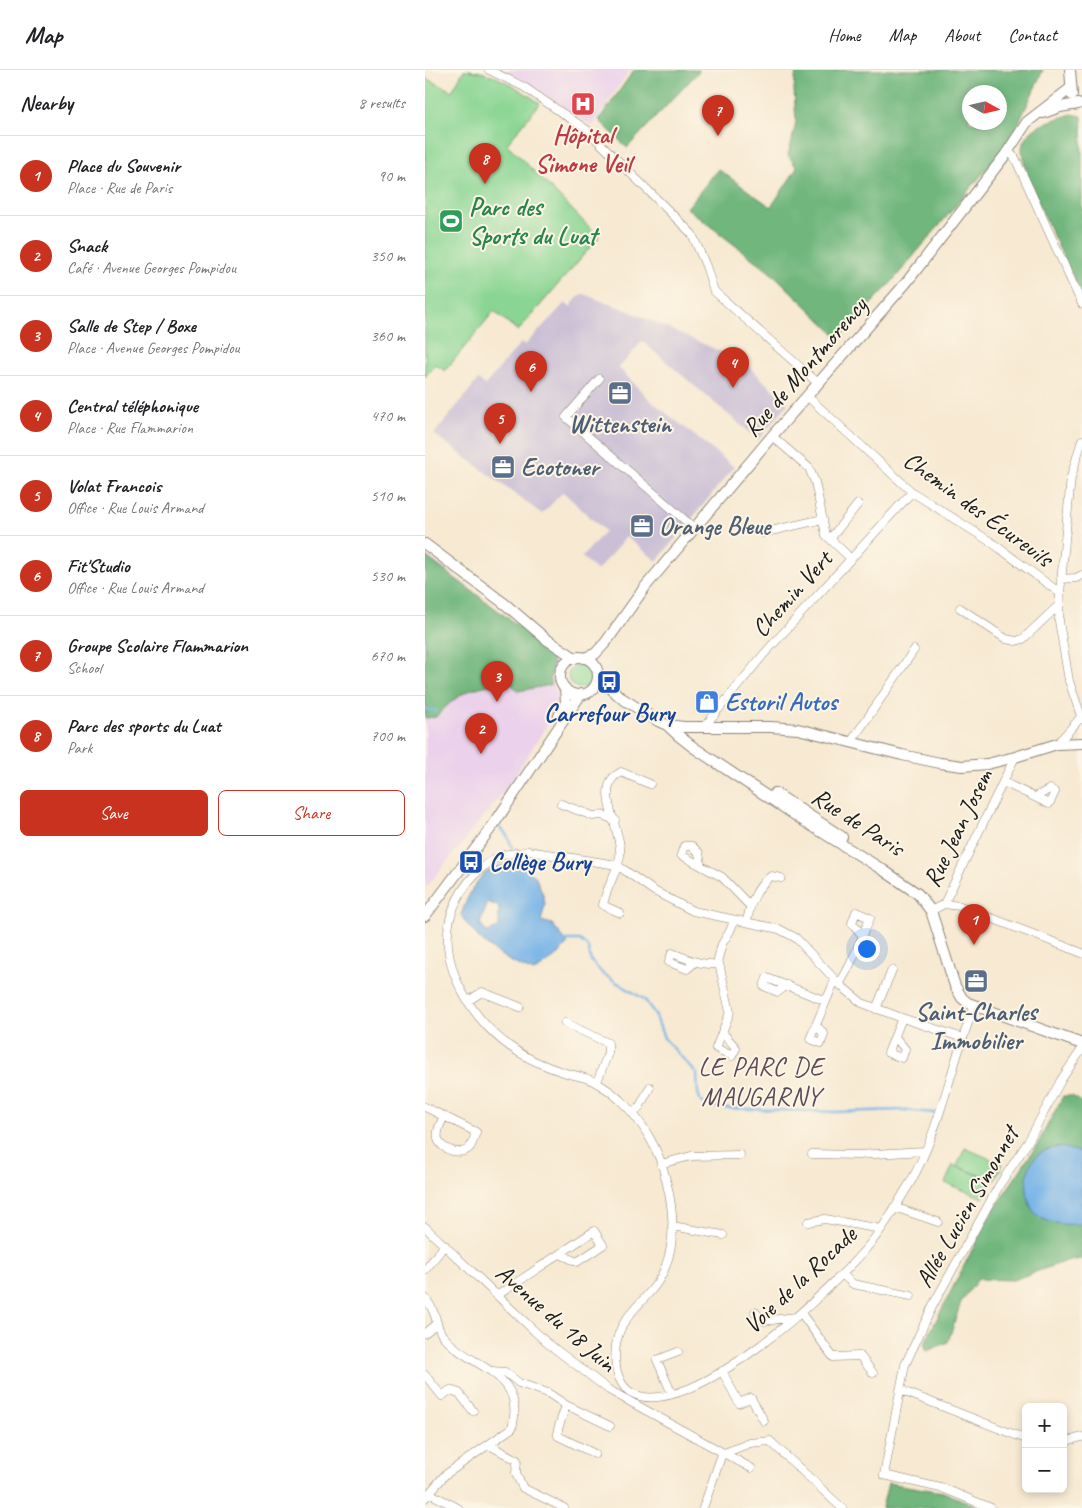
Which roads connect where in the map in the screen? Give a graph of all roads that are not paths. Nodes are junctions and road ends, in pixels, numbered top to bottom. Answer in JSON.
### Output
{"nodes":[{"id":1,"x":489,"y":70,"type":"edge"},
{"id":2,"x":1070,"y":70,"type":"edge"},
{"id":3,"x":1071,"y":88,"type":"junction"},
{"id":4,"x":1080,"y":105,"type":"edge"},
{"id":5,"x":1032,"y":117,"type":"junction"},
{"id":6,"x":1008,"y":152,"type":"junction"},
{"id":7,"x":1082,"y":304,"type":"edge"},
{"id":8,"x":599,"y":379,"type":"dead end"},
{"id":9,"x":819,"y":383,"type":"junction"},
{"id":10,"x":807,"y":396,"type":"junction"},
{"id":11,"x":772,"y":436,"type":"junction"},
{"id":12,"x":1082,"y":440,"type":"edge"},
{"id":13,"x":912,"y":492,"type":"junction"},
{"id":14,"x":858,"y":504,"type":"dead end"},
{"id":15,"x":823,"y":519,"type":"junction"},
{"id":16,"x":694,"y":528,"type":"junction"},
{"id":17,"x":762,"y":533,"type":"dead end"},
{"id":18,"x":830,"y":539,"type":"junction"},
{"id":19,"x":425,"y":544,"type":"edge"},
{"id":20,"x":847,"y":555,"type":"dead end"},
{"id":21,"x":1082,"y":575,"type":"edge"},
{"id":22,"x":1061,"y":579,"type":"junction"},
{"id":23,"x":1060,"y":593,"type":"junction"},
{"id":24,"x":1060,"y":604,"type":"junction"},
{"id":25,"x":960,"y":608,"type":"dead end"},
{"id":26,"x":546,"y":639,"type":"junction"},
{"id":27,"x":605,"y":642,"type":"junction"},
{"id":28,"x":915,"y":650,"type":"dead end"},
{"id":29,"x":580,"y":658,"type":"junction"},
{"id":30,"x":562,"y":669,"type":"junction"},
{"id":31,"x":597,"y":673,"type":"junction"},
{"id":32,"x":565,"y":688,"type":"junction"},
{"id":33,"x":585,"y":693,"type":"junction"},
{"id":34,"x":620,"y":696,"type":"junction"},
{"id":35,"x":1082,"y":717,"type":"edge"},
{"id":36,"x":667,"y":725,"type":"junction"},
{"id":37,"x":684,"y":727,"type":"junction"},
{"id":38,"x":704,"y":727,"type":"junction"},
{"id":39,"x":851,"y":742,"type":"junction"},
{"id":40,"x":1082,"y":742,"type":"edge"},
{"id":41,"x":1057,"y":744,"type":"junction"},
{"id":42,"x":1015,"y":757,"type":"junction"},
{"id":43,"x":1003,"y":782,"type":"junction"},
{"id":44,"x":650,"y":784,"type":"dead end"},
{"id":45,"x":1035,"y":797,"type":"dead end"},
{"id":46,"x":561,"y":804,"type":"dead end"},
{"id":47,"x":615,"y":820,"type":"junction"},
{"id":48,"x":617,"y":865,"type":"junction"},
{"id":49,"x":701,"y":865,"type":"dead end"},
{"id":50,"x":781,"y":878,"type":"dead end"},
{"id":51,"x":425,"y":904,"type":"edge"},
{"id":52,"x":750,"y":906,"type":"junction"},
{"id":53,"x":937,"y":908,"type":"junction"},
{"id":54,"x":620,"y":913,"type":"dead end"},
{"id":55,"x":425,"y":916,"type":"edge"},
{"id":56,"x":734,"y":920,"type":"junction"},
{"id":57,"x":747,"y":921,"type":"junction"},
{"id":58,"x":862,"y":935,"type":"dead end"},
{"id":59,"x":1082,"y":953,"type":"edge"},
{"id":60,"x":695,"y":962,"type":"dead end"},
{"id":61,"x":719,"y":964,"type":"junction"},
{"id":62,"x":892,"y":970,"type":"dead end"},
{"id":63,"x":837,"y":982,"type":"junction"},
{"id":64,"x":787,"y":985,"type":"dead end"},
{"id":65,"x":468,"y":1001,"type":"junction"},
{"id":66,"x":826,"y":1001,"type":"junction"},
{"id":67,"x":974,"y":1004,"type":"junction"},
{"id":68,"x":521,"y":1007,"type":"dead end"},
{"id":69,"x":876,"y":1010,"type":"junction"},
{"id":70,"x":902,"y":1018,"type":"junction"},
{"id":71,"x":565,"y":1023,"type":"dead end"},
{"id":72,"x":816,"y":1024,"type":"dead end"},
{"id":73,"x":723,"y":1033,"type":"dead end"},
{"id":74,"x":895,"y":1037,"type":"dead end"},
{"id":75,"x":963,"y":1038,"type":"junction"},
{"id":76,"x":1082,"y":1044,"type":"edge"},
{"id":77,"x":1082,"y":1049,"type":"edge"},
{"id":78,"x":597,"y":1082,"type":"junction"},
{"id":79,"x":650,"y":1088,"type":"dead end"},
{"id":80,"x":425,"y":1107,"type":"edge"},
{"id":81,"x":633,"y":1114,"type":"junction"},
{"id":82,"x":444,"y":1116,"type":"junction"},
{"id":83,"x":924,"y":1151,"type":"junction"},
{"id":84,"x":812,"y":1154,"type":"dead end"},
{"id":85,"x":740,"y":1155,"type":"dead end"},
{"id":86,"x":661,"y":1164,"type":"junction"},
{"id":87,"x":894,"y":1207,"type":"junction"},
{"id":88,"x":808,"y":1222,"type":"dead end"},
{"id":89,"x":938,"y":1222,"type":"dead end"},
{"id":90,"x":673,"y":1226,"type":"junction"},
{"id":91,"x":425,"y":1227,"type":"edge"},
{"id":92,"x":881,"y":1229,"type":"junction"},
{"id":93,"x":723,"y":1235,"type":"dead end"},
{"id":94,"x":445,"y":1245,"type":"junction"},
{"id":95,"x":560,"y":1254,"type":"junction"},
{"id":96,"x":425,"y":1270,"type":"edge"},
{"id":97,"x":842,"y":1274,"type":"junction"},
{"id":98,"x":498,"y":1295,"type":"junction"},
{"id":99,"x":911,"y":1296,"type":"dead end"},
{"id":100,"x":425,"y":1298,"type":"edge"},
{"id":101,"x":755,"y":1312,"type":"dead end"},
{"id":102,"x":798,"y":1315,"type":"junction"},
{"id":103,"x":437,"y":1324,"type":"junction"},
{"id":104,"x":425,"y":1333,"type":"edge"},
{"id":105,"x":678,"y":1352,"type":"dead end"},
{"id":106,"x":492,"y":1371,"type":"junction"},
{"id":107,"x":722,"y":1371,"type":"junction"},
{"id":108,"x":873,"y":1373,"type":"dead end"},
{"id":109,"x":425,"y":1375,"type":"edge"},
{"id":110,"x":519,"y":1383,"type":"junction"},
{"id":111,"x":509,"y":1390,"type":"junction"},
{"id":112,"x":900,"y":1390,"type":"junction"},
{"id":113,"x":672,"y":1394,"type":"junction"},
{"id":114,"x":566,"y":1406,"type":"junction"},
{"id":115,"x":473,"y":1411,"type":"dead end"},
{"id":116,"x":764,"y":1421,"type":"dead end"},
{"id":117,"x":609,"y":1426,"type":"dead end"},
{"id":118,"x":1022,"y":1437,"type":"edge"},
{"id":119,"x":1082,"y":1438,"type":"edge"},
{"id":120,"x":1067,"y":1441,"type":"edge"},
{"id":121,"x":489,"y":1445,"type":"junction"},
{"id":122,"x":595,"y":1454,"type":"dead end"},
{"id":123,"x":722,"y":1454,"type":"junction"},
{"id":124,"x":751,"y":1468,"type":"dead end"},
{"id":125,"x":427,"y":1496,"type":"edge"},
{"id":126,"x":458,"y":1508,"type":"edge"},
{"id":127,"x":564,"y":1508,"type":"edge"},
{"id":128,"x":703,"y":1508,"type":"edge"},
{"id":129,"x":842,"y":1508,"type":"edge"},
{"id":130,"x":991,"y":1508,"type":"edge"}],
"edges":[{"from":1,"to":9,"type":"street"},
{"from":2,"to":3,"type":"main road"},
{"from":3,"to":4,"type":"main road"},
{"from":3,"to":5,"type":"main road","name":"Rue de Montmorency"},
{"from":4,"to":5,"type":"main road"},
{"from":5,"to":6,"type":"main road","name":"Rue de Montmorency"},
{"from":6,"to":7,"type":"street"},
{"from":6,"to":9,"type":"main road","name":"Rue de Montmorency"},
{"from":8,"to":16,"type":"street"},
{"from":9,"to":10,"type":"main road","name":"Rue de Montmorency"},
{"from":10,"to":11,"type":"main road","name":"Rue de Montmorency"},
{"from":10,"to":13,"type":"street","name":"Chemin des Écureuils"},
{"from":11,"to":15,"type":"street"},
{"from":11,"to":16,"type":"main road","name":"Rue de Montmorency"},
{"from":12,"to":22,"type":"street"},
{"from":13,"to":23,"type":"street","name":"Chemin des Écureuils"},
{"from":13,"to":38,"type":"street","name":"Chemin Vert"},
{"from":14,"to":18,"type":"street"},
{"from":15,"to":17,"type":"street"},
{"from":15,"to":18,"type":"street"},
{"from":16,"to":27,"type":"main road","name":"Rue de Montmorency"},
{"from":18,"to":20,"type":"street"},
{"from":19,"to":26,"type":"main road"},
{"from":21,"to":22,"type":"street"},
{"from":22,"to":23,"type":"street"},
{"from":23,"to":24,"type":"street"},
{"from":24,"to":25,"type":"street"},
{"from":24,"to":35,"type":"street"},
{"from":26,"to":29,"type":"main road"},
{"from":26,"to":30,"type":"main road"},
{"from":27,"to":29,"type":"main road","name":"Rue de Montmorency"},
{"from":27,"to":31,"type":"main road","name":"Rue de Montmorency"},
{"from":28,"to":39,"type":"street"},
{"from":29,"to":30,"type":"main road"},
{"from":29,"to":31,"type":"main road"},
{"from":30,"to":32,"type":"main road"},
{"from":31,"to":33,"type":"main road"},
{"from":31,"to":34,"type":"main road","name":"Rue de Paris"},
{"from":32,"to":33,"type":"main road"},
{"from":32,"to":51,"type":"main road"},
{"from":33,"to":34,"type":"main road","name":"Rue de Paris"},
{"from":33,"to":55,"type":"main road"},
{"from":34,"to":36,"type":"main road","name":"Rue de Paris"},
{"from":35,"to":41,"type":"street"},
{"from":36,"to":37,"type":"main road","name":"Rue de Paris"},
{"from":36,"to":53,"type":"main road","name":"Rue de Paris"},
{"from":37,"to":38,"type":"main road"},
{"from":37,"to":53,"type":"main road","name":"Rue de Paris"},
{"from":38,"to":39,"type":"main road"},
{"from":39,"to":42,"type":"main road"},
{"from":40,"to":41,"type":"main road"},
{"from":41,"to":42,"type":"main road"},
{"from":42,"to":43,"type":"street","name":"Rue Jean Josem"},
{"from":43,"to":45,"type":"street"},
{"from":43,"to":53,"type":"street","name":"Rue Jean Josem"},
{"from":44,"to":47,"type":"street"},
{"from":46,"to":47,"type":"street"},
{"from":47,"to":48,"type":"street"},
{"from":48,"to":54,"type":"street"},
{"from":48,"to":56,"type":"street","name":"Voie de la Rocade"},
{"from":48,"to":65,"type":"street","name":"Voie de la Rocade"},
{"from":49,"to":52,"type":"street"},
{"from":50,"to":52,"type":"street"},
{"from":52,"to":57,"type":"street"},
{"from":53,"to":59,"type":"street"},
{"from":53,"to":67,"type":"main road","name":"Rue de Paris"},
{"from":56,"to":57,"type":"street","name":"Voie de la Rocade"},
{"from":56,"to":61,"type":"street"},
{"from":57,"to":63,"type":"street","name":"Voie de la Rocade"},
{"from":58,"to":63,"type":"street"},
{"from":60,"to":61,"type":"street"},
{"from":61,"to":73,"type":"street"},
{"from":62,"to":69,"type":"street"},
{"from":63,"to":66,"type":"street"},
{"from":63,"to":69,"type":"street","name":"Voie de la Rocade"},
{"from":64,"to":66,"type":"street"},
{"from":65,"to":68,"type":"street"},
{"from":65,"to":78,"type":"street","name":"Voie de la Rocade"},
{"from":66,"to":72,"type":"street"},
{"from":67,"to":75,"type":"street"},
{"from":67,"to":76,"type":"main road","name":"Rue de Paris"},
{"from":69,"to":70,"type":"street","name":"Voie de la Rocade"},
{"from":70,"to":74,"type":"street"},
{"from":70,"to":75,"type":"street","name":"Voie de la Rocade"},
{"from":71,"to":78,"type":"street"},
{"from":75,"to":83,"type":"street","name":"Voie de la Rocade"},
{"from":77,"to":112,"type":"street","name":"Allée Lucien Simonnet"},
{"from":78,"to":81,"type":"street","name":"Voie de la Rocade"},
{"from":79,"to":81,"type":"street"},
{"from":80,"to":82,"type":"street"},
{"from":81,"to":86,"type":"street","name":"Voie de la Rocade"},
{"from":82,"to":82,"type":"street"},
{"from":83,"to":84,"type":"street"},
{"from":83,"to":87,"type":"street","name":"Voie de la Rocade"},
{"from":85,"to":86,"type":"street"},
{"from":86,"to":90,"type":"street","name":"Voie de la Rocade"},
{"from":87,"to":89,"type":"street"},
{"from":87,"to":92,"type":"street","name":"Voie de la Rocade"},
{"from":88,"to":92,"type":"street"},
{"from":90,"to":93,"type":"street"},
{"from":90,"to":113,"type":"street","name":"Voie de la Rocade"},
{"from":91,"to":94,"type":"street","name":"Avenue du 18 Juin"},
{"from":92,"to":97,"type":"street","name":"Voie de la Rocade"},
{"from":94,"to":96,"type":"street"},
{"from":94,"to":98,"type":"street","name":"Avenue du 18 Juin"},
{"from":95,"to":95,"type":"street"},
{"from":95,"to":98,"type":"street"},
{"from":97,"to":99,"type":"street"},
{"from":97,"to":102,"type":"street","name":"Voie de la Rocade"},
{"from":98,"to":123,"type":"street","name":"Avenue du 18 Juin"},
{"from":100,"to":103,"type":"street"},
{"from":101,"to":102,"type":"street"},
{"from":102,"to":107,"type":"street","name":"Voie de la Rocade"},
{"from":102,"to":108,"type":"street"},
{"from":103,"to":104,"type":"street"},
{"from":103,"to":106,"type":"street"},
{"from":105,"to":113,"type":"street"},
{"from":106,"to":110,"type":"street"},
{"from":106,"to":111,"type":"street"},
{"from":107,"to":113,"type":"street","name":"Voie de la Rocade"},
{"from":107,"to":116,"type":"street"},
{"from":109,"to":115,"type":"street"},
{"from":110,"to":111,"type":"street"},
{"from":110,"to":114,"type":"street"},
{"from":111,"to":121,"type":"street"},
{"from":112,"to":118,"type":"street"},
{"from":112,"to":130,"type":"street","name":"Allée Lucien Simonnet"},
{"from":114,"to":117,"type":"street"},
{"from":114,"to":122,"type":"street"},
{"from":119,"to":120,"type":"street"},
{"from":121,"to":125,"type":"street"},
{"from":121,"to":127,"type":"street"},
{"from":123,"to":124,"type":"street","name":"Avenue du 18 Juin"},
{"from":123,"to":128,"type":"street"},
{"from":123,"to":129,"type":"street"},
{"from":125,"to":126,"type":"street"}]}
